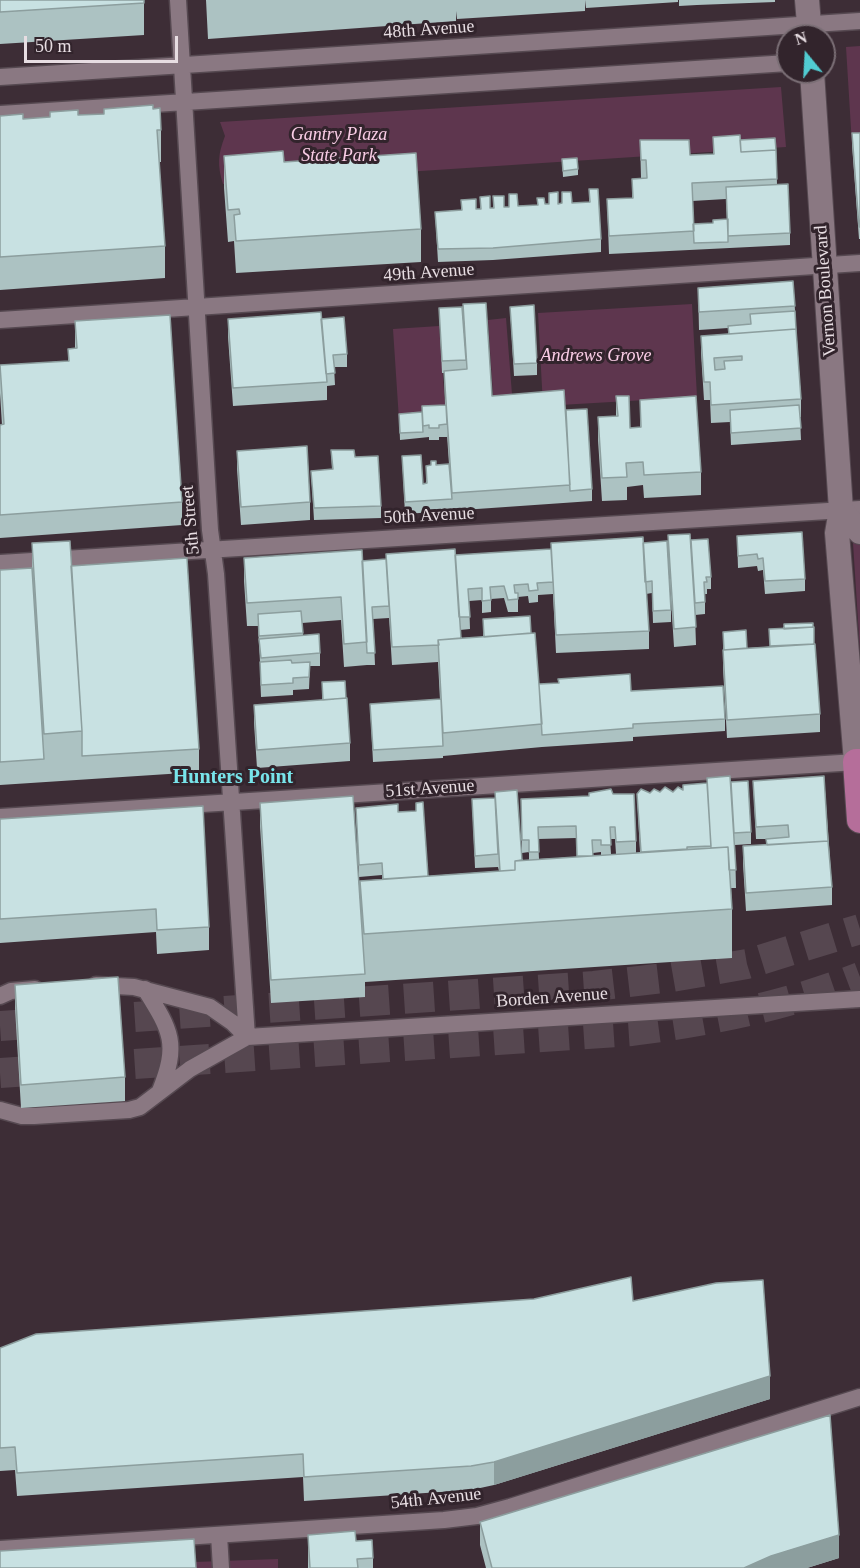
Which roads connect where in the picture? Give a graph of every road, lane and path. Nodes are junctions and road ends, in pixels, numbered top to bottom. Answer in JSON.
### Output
{"nodes":[{"id":1,"x":178,"y":0,"type":"edge"},
{"id":2,"x":807,"y":0,"type":"edge"},
{"id":3,"x":860,"y":21,"type":"edge"},
{"id":4,"x":809,"y":24,"type":"edge"},
{"id":5,"x":836,"y":25,"type":"edge"},
{"id":6,"x":776,"y":32,"type":"edge"},
{"id":7,"x":776,"y":64,"type":"edge"},
{"id":8,"x":182,"y":65,"type":"junction"},
{"id":9,"x":0,"y":77,"type":"edge"},
{"id":10,"x":813,"y":84,"type":"edge"},
{"id":11,"x":184,"y":102,"type":"junction"},
{"id":12,"x":0,"y":114,"type":"edge"},
{"id":13,"x":860,"y":264,"type":"edge"},
{"id":14,"x":825,"y":266,"type":"junction"},
{"id":15,"x":197,"y":308,"type":"junction"},
{"id":16,"x":0,"y":320,"type":"edge"},
{"id":17,"x":850,"y":510,"type":"edge"},
{"id":18,"x":860,"y":532,"type":"edge"},
{"id":19,"x":213,"y":548,"type":"junction"},
{"id":20,"x":0,"y":563,"type":"edge"},
{"id":21,"x":858,"y":762,"type":"edge"},
{"id":22,"x":230,"y":802,"type":"junction"},
{"id":23,"x":0,"y":816,"type":"edge"},
{"id":24,"x":860,"y":820,"type":"edge"},
{"id":25,"x":77,"y":986,"type":"edge"},
{"id":26,"x":53,"y":987,"type":"edge"},
{"id":27,"x":145,"y":989,"type":"junction"},
{"id":28,"x":0,"y":996,"type":"edge"},
{"id":29,"x":860,"y":999,"type":"edge"},
{"id":30,"x":247,"y":1037,"type":"junction"},
{"id":31,"x":158,"y":1095,"type":"junction"},
{"id":32,"x":0,"y":1110,"type":"edge"},
{"id":33,"x":860,"y":1397,"type":"edge"},
{"id":34,"x":219,"y":1534,"type":"junction"},
{"id":35,"x":0,"y":1549,"type":"edge"},
{"id":36,"x":221,"y":1568,"type":"edge"}],
"edges":[{"from":1,"to":8,"type":"street","name":"5th Street"},
{"from":2,"to":4,"type":"main road"},
{"from":3,"to":5,"type":"street","name":"48th Avenue"},
{"from":6,"to":8,"type":"street","name":"48th Avenue"},
{"from":7,"to":11,"type":"street"},
{"from":8,"to":9,"type":"street","name":"48th Avenue"},
{"from":8,"to":11,"type":"street","name":"5th Street"},
{"from":10,"to":14,"type":"main road","name":"Vernon Boulevard"},
{"from":11,"to":12,"type":"street"},
{"from":11,"to":15,"type":"street","name":"5th Street"},
{"from":13,"to":14,"type":"street","name":"49th Avenue"},
{"from":14,"to":15,"type":"street","name":"49th Avenue"},
{"from":14,"to":17,"type":"main road","name":"Vernon Boulevard"},
{"from":15,"to":16,"type":"street","name":"49th Avenue"},
{"from":15,"to":19,"type":"street","name":"5th Street"},
{"from":17,"to":18,"type":"main road"},
{"from":17,"to":19,"type":"street","name":"50th Avenue"},
{"from":17,"to":21,"type":"main road","name":"Vernon Boulevard"},
{"from":19,"to":20,"type":"street","name":"50th Avenue"},
{"from":19,"to":22,"type":"street","name":"5th Street"},
{"from":21,"to":22,"type":"street","name":"51st Avenue"},
{"from":21,"to":24,"type":"main road","name":"Vernon Boulevard"},
{"from":22,"to":23,"type":"street","name":"51st Avenue"},
{"from":22,"to":30,"type":"street","name":"5th Street"},
{"from":25,"to":27,"type":"street"},
{"from":26,"to":28,"type":"street"},
{"from":27,"to":30,"type":"street"},
{"from":27,"to":31,"type":"street"},
{"from":29,"to":30,"type":"street","name":"Borden Avenue"},
{"from":30,"to":31,"type":"street","name":"Borden Avenue"},
{"from":31,"to":32,"type":"street","name":"Borden Avenue"},
{"from":33,"to":34,"type":"street","name":"54th Avenue"},
{"from":34,"to":35,"type":"street","name":"54th Avenue"},
{"from":34,"to":36,"type":"street"}]}
